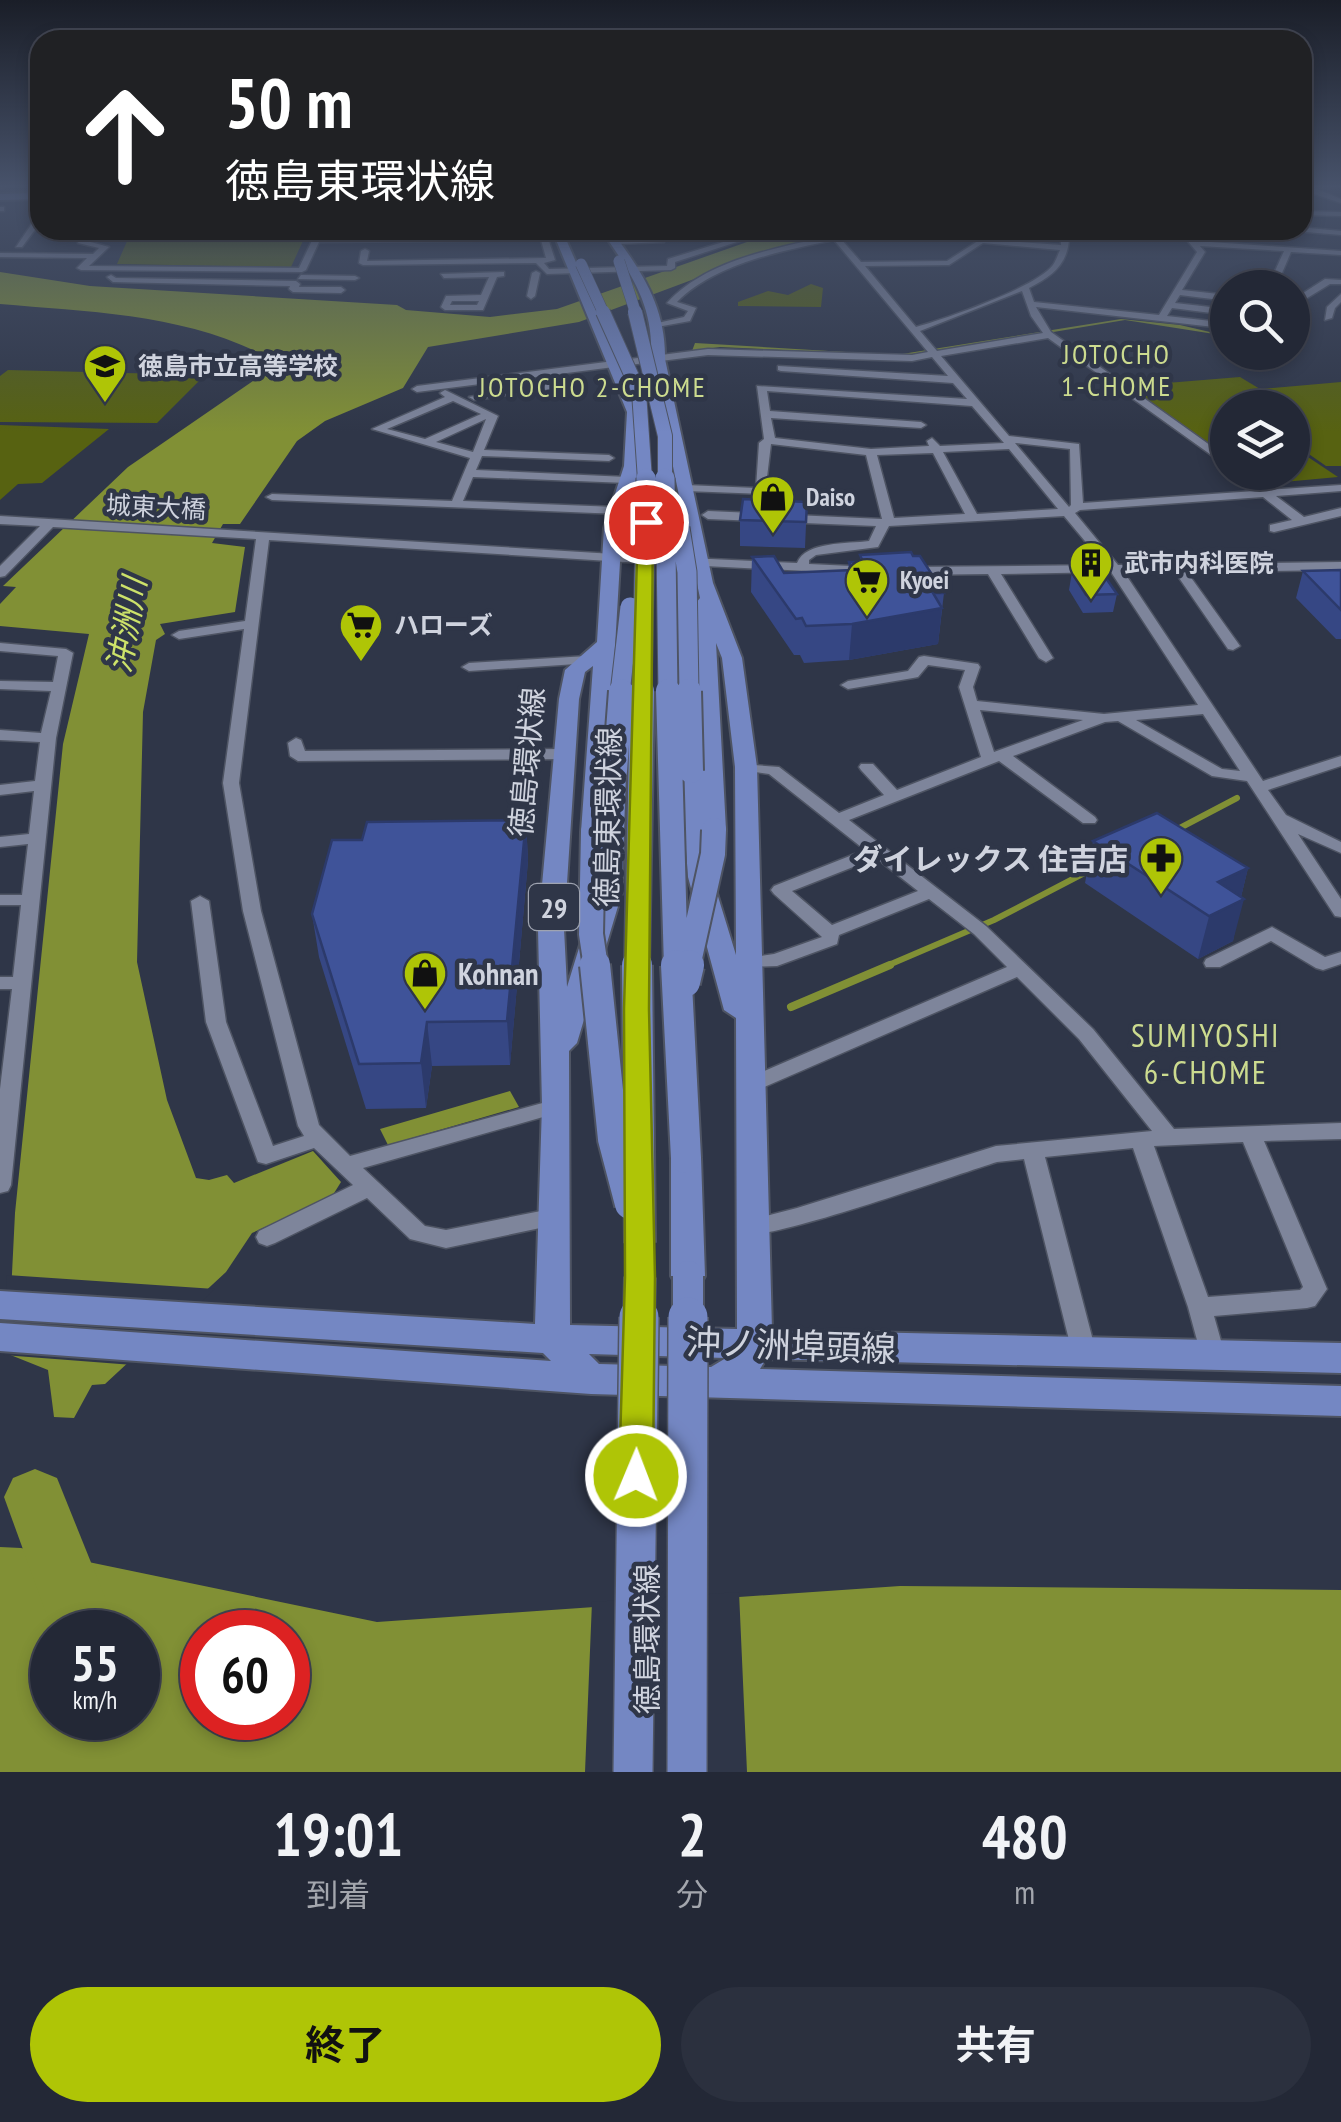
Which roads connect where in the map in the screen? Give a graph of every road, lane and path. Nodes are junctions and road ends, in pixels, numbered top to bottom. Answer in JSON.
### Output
{"nodes":[{"id":1,"x":303,"y":267,"type":"edge"},
{"id":2,"x":541,"y":267,"type":"edge"},
{"id":3,"x":578,"y":267,"type":"junction"},
{"id":4,"x":623,"y":267,"type":"edge"},
{"id":5,"x":633,"y":267,"type":"edge"},
{"id":6,"x":671,"y":267,"type":"edge"},
{"id":7,"x":733,"y":267,"type":"edge"},
{"id":8,"x":860,"y":267,"type":"edge"},
{"id":9,"x":1057,"y":267,"type":"edge"},
{"id":10,"x":1191,"y":267,"type":"edge"},
{"id":11,"x":81,"y":268,"type":"joint"},
{"id":12,"x":542,"y":272,"type":"junction"},
{"id":13,"x":636,"y":272,"type":"junction"},
{"id":14,"x":1188,"y":272,"type":"junction"},
{"id":15,"x":494,"y":274,"type":"junction"},
{"id":16,"x":508,"y":274,"type":"dead end"},
{"id":17,"x":522,"y":274,"type":"dead end"},
{"id":18,"x":1202,"y":274,"type":"dead end"},
{"id":19,"x":444,"y":276,"type":"dead end"},
{"id":20,"x":355,"y":278,"type":"dead end"},
{"id":21,"x":1341,"y":282,"type":"edge"},
{"id":22,"x":295,"y":283,"type":"junction"},
{"id":23,"x":1024,"y":286,"type":"junction"},
{"id":24,"x":452,"y":287,"type":"dead end"},
{"id":25,"x":341,"y":290,"type":"dead end"},
{"id":26,"x":1176,"y":292,"type":"junction"},
{"id":27,"x":1310,"y":293,"type":"edge"},
{"id":28,"x":531,"y":296,"type":"dead end"},
{"id":29,"x":1210,"y":296,"type":"edge"},
{"id":30,"x":1341,"y":297,"type":"edge"},
{"id":31,"x":1031,"y":304,"type":"junction"},
{"id":32,"x":642,"y":305,"type":"junction"},
{"id":33,"x":1169,"y":305,"type":"junction"},
{"id":34,"x":1210,"y":311,"type":"edge"},
{"id":35,"x":1107,"y":313,"type":"junction"},
{"id":36,"x":1328,"y":318,"type":"dead end"},
{"id":37,"x":1161,"y":319,"type":"junction"},
{"id":38,"x":657,"y":324,"type":"junction"},
{"id":39,"x":1210,"y":324,"type":"edge"},
{"id":40,"x":914,"y":330,"type":"junction"},
{"id":41,"x":1046,"y":331,"type":"junction"},
{"id":42,"x":932,"y":353,"type":"junction"},
{"id":43,"x":658,"y":358,"type":"junction"},
{"id":44,"x":614,"y":362,"type":"junction"},
{"id":45,"x":781,"y":368,"type":"dead end"},
{"id":46,"x":538,"y":371,"type":"junction"},
{"id":47,"x":957,"y":380,"type":"junction"},
{"id":48,"x":432,"y":386,"type":"junction"},
{"id":49,"x":417,"y":388,"type":"dead end"},
{"id":50,"x":454,"y":397,"type":"junction"},
{"id":51,"x":474,"y":398,"type":"dead end"},
{"id":52,"x":903,"y":399,"type":"junction"},
{"id":53,"x":977,"y":403,"type":"junction"},
{"id":54,"x":490,"y":414,"type":"junction"},
{"id":55,"x":766,"y":414,"type":"junction"},
{"id":56,"x":921,"y":425,"type":"junction"},
{"id":57,"x":770,"y":441,"type":"junction"},
{"id":58,"x":427,"y":442,"type":"junction"},
{"id":59,"x":1011,"y":443,"type":"junction"},
{"id":60,"x":937,"y":448,"type":"junction"},
{"id":61,"x":1210,"y":451,"type":"edge"},
{"id":62,"x":871,"y":452,"type":"junction"},
{"id":63,"x":477,"y":454,"type":"junction"},
{"id":64,"x":609,"y":458,"type":"dead end"},
{"id":65,"x":470,"y":473,"type":"junction"},
{"id":66,"x":627,"y":480,"type":"junction"},
{"id":67,"x":676,"y":481,"type":"junction"},
{"id":68,"x":1341,"y":488,"type":"edge"},
{"id":69,"x":1262,"y":490,"type":"edge"},
{"id":70,"x":1266,"y":493,"type":"junction"},
{"id":71,"x":272,"y":497,"type":"dead end"},
{"id":72,"x":456,"y":505,"type":"junction"},
{"id":73,"x":1072,"y":509,"type":"junction"},
{"id":74,"x":616,"y":511,"type":"junction"},
{"id":75,"x":1341,"y":512,"type":"edge"},
{"id":76,"x":708,"y":515,"type":"dead end"},
{"id":77,"x":972,"y":516,"type":"junction"},
{"id":78,"x":0,"y":520,"type":"edge"},
{"id":79,"x":646,"y":522,"type":"junction"},
{"id":80,"x":886,"y":522,"type":"junction"},
{"id":81,"x":1302,"y":522,"type":"junction"},
{"id":82,"x":56,"y":524,"type":"junction"},
{"id":83,"x":1274,"y":528,"type":"dead end"},
{"id":84,"x":263,"y":536,"type":"junction"},
{"id":85,"x":611,"y":557,"type":"junction"},
{"id":86,"x":1341,"y":566,"type":"edge"},
{"id":87,"x":1290,"y":567,"type":"junction"},
{"id":88,"x":803,"y":568,"type":"junction"},
{"id":89,"x":1180,"y":569,"type":"junction"},
{"id":90,"x":1116,"y":570,"type":"junction"},
{"id":91,"x":993,"y":571,"type":"junction"},
{"id":92,"x":0,"y":573,"type":"edge"},
{"id":93,"x":702,"y":573,"type":"junction"},
{"id":94,"x":1323,"y":581,"type":"edge"},
{"id":95,"x":250,"y":624,"type":"junction"},
{"id":96,"x":179,"y":636,"type":"dead end"},
{"id":97,"x":1232,"y":646,"type":"dead end"},
{"id":98,"x":0,"y":647,"type":"edge"},
{"id":99,"x":596,"y":654,"type":"junction"},
{"id":100,"x":1046,"y":658,"type":"dead end"},
{"id":101,"x":470,"y":667,"type":"dead end"},
{"id":102,"x":0,"y":685,"type":"edge"},
{"id":103,"x":848,"y":685,"type":"dead end"},
{"id":104,"x":60,"y":688,"type":"junction"},
{"id":105,"x":971,"y":705,"type":"junction"},
{"id":106,"x":1208,"y":708,"type":"junction"},
{"id":107,"x":1112,"y":717,"type":"junction"},
{"id":108,"x":0,"y":735,"type":"edge"},
{"id":109,"x":48,"y":738,"type":"junction"},
{"id":110,"x":296,"y":743,"type":"dead end"},
{"id":111,"x":566,"y":754,"type":"junction"},
{"id":112,"x":995,"y":758,"type":"junction"},
{"id":113,"x":1341,"y":761,"type":"edge"},
{"id":114,"x":746,"y":766,"type":"junction"},
{"id":115,"x":868,"y":767,"type":"dead end"},
{"id":116,"x":1254,"y":782,"type":"junction"},
{"id":117,"x":42,"y":785,"type":"junction"},
{"id":118,"x":0,"y":790,"type":"edge"},
{"id":119,"x":892,"y":795,"type":"junction"},
{"id":120,"x":1278,"y":818,"type":"junction"},
{"id":121,"x":835,"y":820,"type":"junction"},
{"id":122,"x":1089,"y":820,"type":"dead end"},
{"id":123,"x":35,"y":838,"type":"junction"},
{"id":124,"x":0,"y":842,"type":"edge"},
{"id":125,"x":1341,"y":848,"type":"edge"},
{"id":126,"x":877,"y":852,"type":"junction"},
{"id":127,"x":932,"y":892,"type":"junction"},
{"id":128,"x":0,"y":900,"type":"edge"},
{"id":129,"x":29,"y":900,"type":"junction"},
{"id":130,"x":200,"y":901,"type":"dead end"},
{"id":131,"x":1341,"y":912,"type":"edge"},
{"id":132,"x":830,"y":932,"type":"junction"},
{"id":133,"x":1341,"y":958,"type":"edge"},
{"id":134,"x":747,"y":963,"type":"junction"},
{"id":135,"x":1213,"y":963,"type":"dead end"},
{"id":136,"x":1020,"y":969,"type":"junction"},
{"id":137,"x":10,"y":983,"type":"edge"},
{"id":138,"x":748,"y":1086,"type":"junction"},
{"id":139,"x":557,"y":1102,"type":"junction"},
{"id":140,"x":1341,"y":1131,"type":"edge"},
{"id":141,"x":1250,"y":1132,"type":"junction"},
{"id":142,"x":1168,"y":1137,"type":"junction"},
{"id":143,"x":318,"y":1139,"type":"junction"},
{"id":144,"x":1141,"y":1140,"type":"junction"},
{"id":145,"x":1033,"y":1151,"type":"junction"},
{"id":146,"x":686,"y":1158,"type":"junction"},
{"id":147,"x":346,"y":1166,"type":"junction"},
{"id":148,"x":0,"y":1184,"type":"edge"},
{"id":149,"x":370,"y":1187,"type":"junction"},
{"id":150,"x":556,"y":1217,"type":"junction"},
{"id":151,"x":751,"y":1228,"type":"junction"},
{"id":152,"x":267,"y":1237,"type":"dead end"},
{"id":153,"x":640,"y":1260,"type":"junction"},
{"id":154,"x":0,"y":1304,"type":"edge"},
{"id":155,"x":1200,"y":1307,"type":"junction"},
{"id":156,"x":0,"y":1337,"type":"edge"},
{"id":157,"x":552,"y":1339,"type":"junction"},
{"id":158,"x":754,"y":1346,"type":"junction"},
{"id":159,"x":1084,"y":1352,"type":"junction"},
{"id":160,"x":1213,"y":1356,"type":"junction"},
{"id":161,"x":1341,"y":1358,"type":"edge"},
{"id":162,"x":591,"y":1379,"type":"junction"},
{"id":163,"x":718,"y":1382,"type":"junction"},
{"id":164,"x":1341,"y":1401,"type":"edge"},
{"id":165,"x":632,"y":1772,"type":"edge"},
{"id":166,"x":687,"y":1772,"type":"edge"}],
"edges":[{"from":1,"to":22,"type":"street"},
{"from":2,"to":12,"type":"street"},
{"from":3,"to":12,"type":"street"},
{"from":3,"to":13,"type":"street"},
{"from":3,"to":44,"type":"main road","name":"徳島環状線","number":"29"},
{"from":3,"to":79,"type":"main road","name":"徳島東環状線","number":"29","bridge":true},
{"from":4,"to":32,"type":"main road","bridge":true},
{"from":5,"to":13,"type":"main road","name":"徳島環状線"},
{"from":6,"to":13,"type":"street"},
{"from":7,"to":38,"type":"street"},
{"from":8,"to":40,"type":"street"},
{"from":9,"to":23,"type":"street"},
{"from":10,"to":14,"type":"street"},
{"from":11,"to":22,"type":"street"},
{"from":11,"to":22,"type":"street"},
{"from":12,"to":17,"type":"street"},
{"from":12,"to":28,"type":"street"},
{"from":13,"to":32,"type":"main road","name":"徳島環状線"},
{"from":14,"to":18,"type":"street"},
{"from":14,"to":26,"type":"street"},
{"from":15,"to":16,"type":"street"},
{"from":15,"to":19,"type":"street"},
{"from":15,"to":24,"type":"street"},
{"from":20,"to":22,"type":"street"},
{"from":21,"to":27,"type":"street"},
{"from":22,"to":25,"type":"street"},
{"from":23,"to":31,"type":"street"},
{"from":23,"to":40,"type":"street"},
{"from":26,"to":29,"type":"street"},
{"from":26,"to":33,"type":"street"},
{"from":30,"to":36,"type":"street"},
{"from":31,"to":35,"type":"street"},
{"from":31,"to":41,"type":"street"},
{"from":32,"to":38,"type":"main road","name":"徳島環状線"},
{"from":32,"to":67,"type":"main road","name":"徳島環状線","bridge":true},
{"from":33,"to":34,"type":"street"},
{"from":33,"to":37,"type":"street"},
{"from":35,"to":37,"type":"street"},
{"from":35,"to":41,"type":"street"},
{"from":37,"to":39,"type":"street"},
{"from":38,"to":43,"type":"main road","name":"徳島環状線"},
{"from":40,"to":42,"type":"street"},
{"from":41,"to":42,"type":"street"},
{"from":41,"to":61,"type":"street"},
{"from":42,"to":43,"type":"street"},
{"from":42,"to":47,"type":"street"},
{"from":43,"to":44,"type":"street"},
{"from":43,"to":67,"type":"main road","name":"徳島環状線"},
{"from":44,"to":46,"type":"street"},
{"from":44,"to":66,"type":"main road","name":"徳島環状線","number":"29"},
{"from":45,"to":47,"type":"street"},
{"from":46,"to":48,"type":"street"},
{"from":46,"to":51,"type":"street"},
{"from":47,"to":53,"type":"street"},
{"from":48,"to":49,"type":"street"},
{"from":48,"to":50,"type":"street"},
{"from":50,"to":54,"type":"street"},
{"from":50,"to":58,"type":"street"},
{"from":52,"to":53,"type":"street"},
{"from":52,"to":55,"type":"street"},
{"from":52,"to":56,"type":"street"},
{"from":53,"to":59,"type":"street"},
{"from":54,"to":58,"type":"street"},
{"from":54,"to":63,"type":"street"},
{"from":55,"to":56,"type":"street"},
{"from":55,"to":57,"type":"street"},
{"from":56,"to":60,"type":"street"},
{"from":57,"to":62,"type":"street"},
{"from":57,"to":67,"type":"street"},
{"from":58,"to":63,"type":"street"},
{"from":59,"to":60,"type":"street"},
{"from":59,"to":73,"type":"street"},
{"from":59,"to":73,"type":"street"},
{"from":60,"to":62,"type":"street"},
{"from":60,"to":77,"type":"street"},
{"from":62,"to":80,"type":"street"},
{"from":63,"to":64,"type":"street"},
{"from":63,"to":65,"type":"street"},
{"from":65,"to":66,"type":"street"},
{"from":65,"to":72,"type":"street"},
{"from":66,"to":74,"type":"main road","name":"徳島環状線","number":"29"},
{"from":67,"to":93,"type":"main road","name":"徳島環状線"},
{"from":67,"to":138,"type":"main road","bridge":true},
{"from":67,"to":146,"type":"main road","name":"徳島環状線","bridge":true},
{"from":68,"to":70,"type":"street"},
{"from":69,"to":70,"type":"street"},
{"from":70,"to":73,"type":"street"},
{"from":70,"to":81,"type":"street"},
{"from":71,"to":72,"type":"street"},
{"from":72,"to":74,"type":"street"},
{"from":73,"to":77,"type":"street"},
{"from":73,"to":90,"type":"street"},
{"from":74,"to":85,"type":"main road","name":"徳島環状線","number":"29"},
{"from":75,"to":81,"type":"street"},
{"from":76,"to":80,"type":"street"},
{"from":77,"to":80,"type":"street"},
{"from":78,"to":82,"type":"street","name":"城東大橋"},
{"from":79,"to":139,"type":"main road","bridge":true},
{"from":79,"to":153,"type":"main road","name":"徳島東環状線","number":"29","bridge":true},
{"from":80,"to":88,"type":"street"},
{"from":81,"to":83,"type":"street"},
{"from":82,"to":84,"type":"street","name":"城東大橋"},
{"from":82,"to":92,"type":"street"},
{"from":84,"to":85,"type":"street","name":"城東大橋"},
{"from":84,"to":95,"type":"street"},
{"from":85,"to":93,"type":"street","name":"城東大橋"},
{"from":85,"to":99,"type":"main road","name":"徳島環状線","number":"29"},
{"from":86,"to":87,"type":"street","name":"城東大橋"},
{"from":87,"to":89,"type":"street","name":"城東大橋"},
{"from":87,"to":94,"type":"street"},
{"from":88,"to":91,"type":"street","name":"城東大橋"},
{"from":88,"to":93,"type":"street","name":"城東大橋"},
{"from":89,"to":90,"type":"street","name":"城東大橋"},
{"from":89,"to":97,"type":"street"},
{"from":90,"to":91,"type":"street","name":"城東大橋"},
{"from":90,"to":106,"type":"street"},
{"from":91,"to":100,"type":"street"},
{"from":93,"to":114,"type":"main road","name":"徳島環状線"},
{"from":93,"to":146,"type":"main road","bridge":true},
{"from":95,"to":96,"type":"street"},
{"from":95,"to":143,"type":"street"},
{"from":98,"to":104,"type":"street"},
{"from":99,"to":101,"type":"street"},
{"from":99,"to":111,"type":"main road","name":"徳島環状線","number":"29"},
{"from":99,"to":153,"type":"main road","number":"29","bridge":true},
{"from":102,"to":104,"type":"street"},
{"from":103,"to":105,"type":"street"},
{"from":104,"to":109,"type":"street"},
{"from":105,"to":107,"type":"street"},
{"from":105,"to":112,"type":"street"},
{"from":106,"to":107,"type":"street"},
{"from":106,"to":116,"type":"street"},
{"from":107,"to":112,"type":"street"},
{"from":107,"to":116,"type":"street"},
{"from":108,"to":109,"type":"street"},
{"from":109,"to":117,"type":"street"},
{"from":110,"to":111,"type":"street"},
{"from":111,"to":139,"type":"main road","name":"徳島環状線","number":"29"},
{"from":112,"to":119,"type":"street"},
{"from":112,"to":122,"type":"street"},
{"from":113,"to":116,"type":"street"},
{"from":114,"to":121,"type":"street"},
{"from":114,"to":134,"type":"main road","name":"徳島環状線"},
{"from":115,"to":119,"type":"street"},
{"from":116,"to":120,"type":"street"},
{"from":117,"to":118,"type":"street"},
{"from":117,"to":123,"type":"street"},
{"from":119,"to":121,"type":"street"},
{"from":120,"to":125,"type":"street"},
{"from":120,"to":131,"type":"street"},
{"from":121,"to":126,"type":"street"},
{"from":123,"to":124,"type":"street"},
{"from":123,"to":129,"type":"street"},
{"from":126,"to":127,"type":"street"},
{"from":126,"to":132,"type":"street"},
{"from":127,"to":132,"type":"street"},
{"from":127,"to":136,"type":"street"},
{"from":128,"to":129,"type":"street"},
{"from":129,"to":137,"type":"street"},
{"from":130,"to":143,"type":"street"},
{"from":132,"to":134,"type":"street"},
{"from":133,"to":135,"type":"street"},
{"from":134,"to":138,"type":"main road","name":"徳島環状線"},
{"from":136,"to":138,"type":"street"},
{"from":136,"to":142,"type":"street"},
{"from":137,"to":148,"type":"street"},
{"from":138,"to":151,"type":"main road","name":"徳島環状線"},
{"from":139,"to":147,"type":"street"},
{"from":139,"to":150,"type":"main road","name":"徳島環状線","number":"29"},
{"from":140,"to":141,"type":"street"},
{"from":141,"to":142,"type":"street"},
{"from":141,"to":155,"type":"street"},
{"from":142,"to":144,"type":"street"},
{"from":143,"to":147,"type":"street"},
{"from":144,"to":145,"type":"street"},
{"from":144,"to":155,"type":"street"},
{"from":145,"to":151,"type":"street"},
{"from":145,"to":159,"type":"street"},
{"from":146,"to":166,"type":"main road","name":"徳島環状線","bridge":true},
{"from":147,"to":149,"type":"street"},
{"from":149,"to":150,"type":"street"},
{"from":149,"to":152,"type":"street"},
{"from":150,"to":157,"type":"main road","name":"徳島環状線","number":"29"},
{"from":151,"to":158,"type":"main road","name":"徳島環状線"},
{"from":153,"to":165,"type":"main road","name":"徳島環状線","number":"29","bridge":true},
{"from":154,"to":157,"type":"main road","name":"沖ノ洲埠頭線"},
{"from":155,"to":160,"type":"street"},
{"from":156,"to":162,"type":"main road","name":"沖ノ洲埠頭線"},
{"from":157,"to":158,"type":"main road","name":"沖ノ洲埠頭線"},
{"from":157,"to":162,"type":"main road"},
{"from":158,"to":159,"type":"main road","name":"沖ノ洲埠頭線"},
{"from":158,"to":163,"type":"main road"},
{"from":159,"to":160,"type":"main road","name":"沖ノ洲埠頭線"},
{"from":160,"to":161,"type":"main road","name":"沖ノ洲埠頭線"},
{"from":162,"to":163,"type":"main road","name":"沖ノ洲埠頭線"},
{"from":163,"to":164,"type":"main road","name":"沖ノ洲埠頭線"}]}
